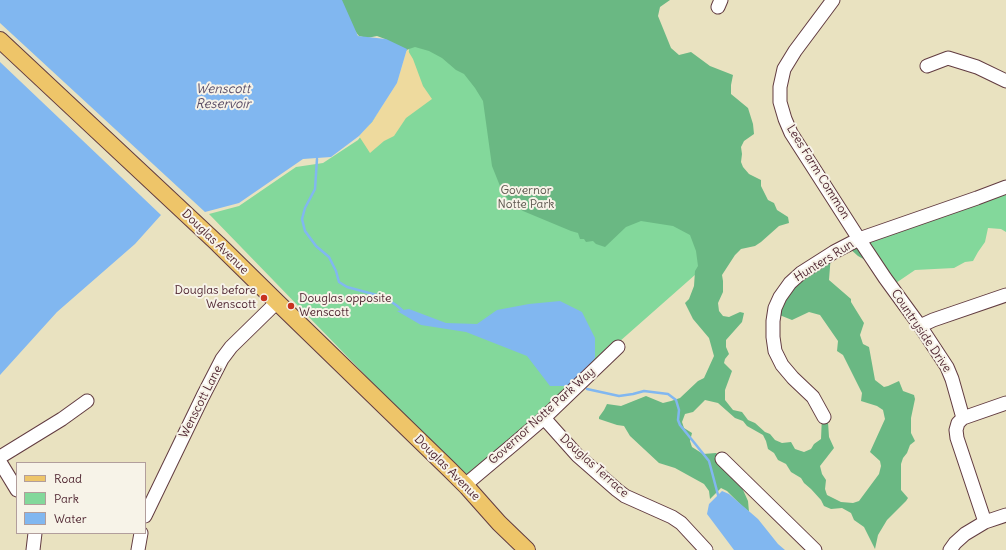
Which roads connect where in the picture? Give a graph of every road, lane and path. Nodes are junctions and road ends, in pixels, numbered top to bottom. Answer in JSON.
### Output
{"nodes":[{"id":1,"x":833,"y":0,"type":"edge"},
{"id":2,"x":0,"y":40,"type":"edge"},
{"id":3,"x":927,"y":66,"type":"dead end"},
{"id":4,"x":1006,"y":81,"type":"edge"},
{"id":5,"x":1006,"y":187,"type":"edge"},
{"id":6,"x":859,"y":239,"type":"junction"},
{"id":7,"x":1006,"y":295,"type":"edge"},
{"id":8,"x":277,"y":302,"type":"junction"},
{"id":9,"x":920,"y":326,"type":"junction"},
{"id":10,"x":618,"y":347,"type":"dead end"},
{"id":11,"x":87,"y":401,"type":"dead end"},
{"id":12,"x":1006,"y":403,"type":"edge"},
{"id":13,"x":824,"y":417,"type":"dead end"},
{"id":14,"x":544,"y":418,"type":"junction"},
{"id":15,"x":963,"y":418,"type":"junction"},
{"id":16,"x":0,"y":457,"type":"edge"},
{"id":17,"x":722,"y":459,"type":"dead end"},
{"id":18,"x":0,"y":462,"type":"edge"},
{"id":19,"x":465,"y":485,"type":"junction"},
{"id":20,"x":16,"y":488,"type":"edge"},
{"id":21,"x":146,"y":514,"type":"edge"},
{"id":22,"x":1006,"y":515,"type":"edge"},
{"id":23,"x":985,"y":522,"type":"junction"},
{"id":24,"x":35,"y":534,"type":"edge"},
{"id":25,"x":141,"y":534,"type":"edge"},
{"id":26,"x":33,"y":550,"type":"edge"},
{"id":27,"x":138,"y":550,"type":"edge"},
{"id":28,"x":527,"y":550,"type":"edge"},
{"id":29,"x":706,"y":550,"type":"edge"},
{"id":30,"x":815,"y":550,"type":"edge"},
{"id":31,"x":950,"y":550,"type":"edge"}],
"edges":[{"from":1,"to":6,"type":"street","name":"Lees Farm Common"},
{"from":2,"to":8,"type":"main road","name":"Douglas Avenue"},
{"from":3,"to":4,"type":"street"},
{"from":5,"to":6,"type":"street","name":"Hunters Run"},
{"from":6,"to":9,"type":"street","name":"Countryside Drive"},
{"from":6,"to":13,"type":"street","name":"Hunters Run"},
{"from":7,"to":9,"type":"street"},
{"from":8,"to":19,"type":"main road","name":"Douglas Avenue"},
{"from":8,"to":21,"type":"street","name":"Wenscott Lane"},
{"from":9,"to":15,"type":"street","name":"Countryside Drive"},
{"from":10,"to":14,"type":"street","name":"Governor Notte Park Way"},
{"from":11,"to":16,"type":"street"},
{"from":12,"to":15,"type":"street"},
{"from":14,"to":19,"type":"street","name":"Governor Notte Park Way"},
{"from":14,"to":29,"type":"street","name":"Douglas Terrace"},
{"from":15,"to":23,"type":"street"},
{"from":17,"to":30,"type":"street"},
{"from":18,"to":20,"type":"street"},
{"from":19,"to":28,"type":"main road","name":"Douglas Avenue"},
{"from":22,"to":23,"type":"street"},
{"from":23,"to":31,"type":"street"},
{"from":24,"to":26,"type":"street"},
{"from":25,"to":27,"type":"street"}]}
